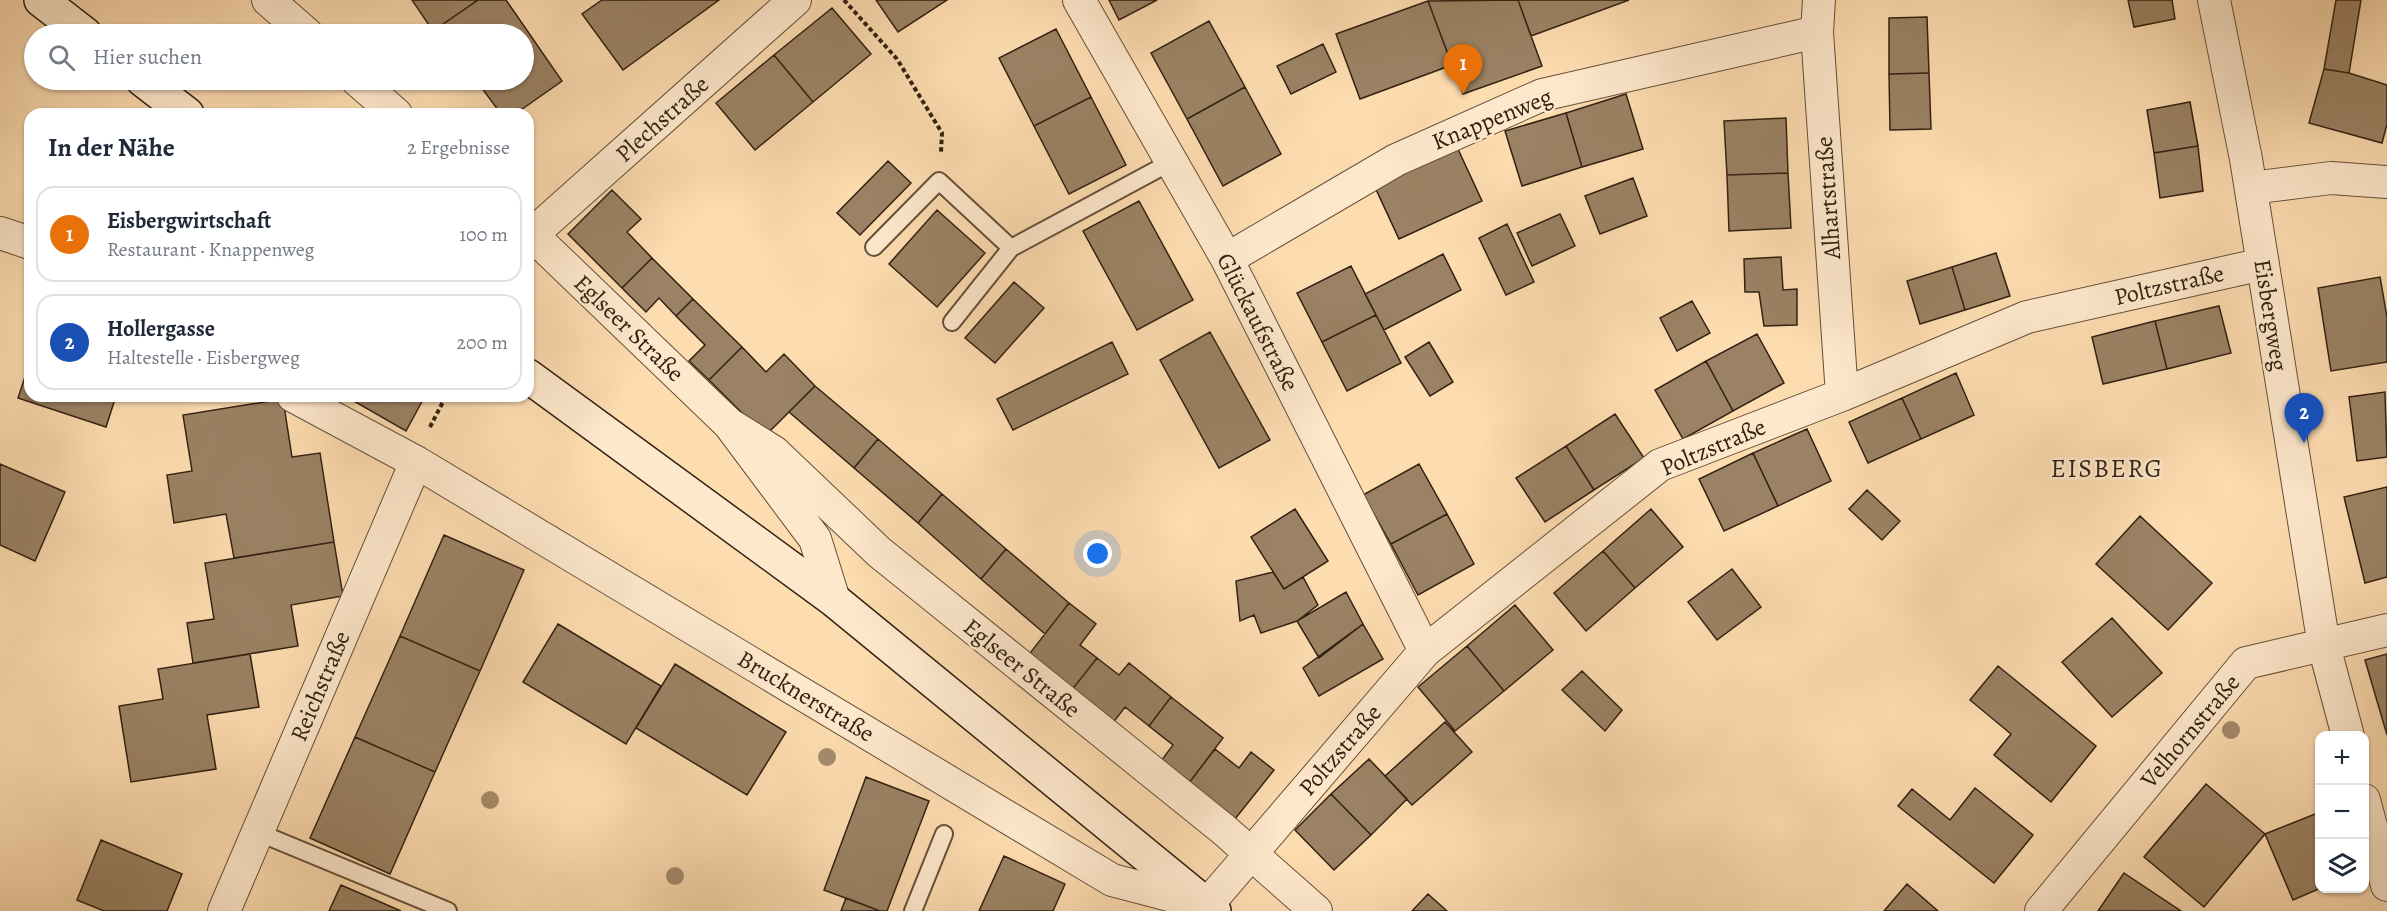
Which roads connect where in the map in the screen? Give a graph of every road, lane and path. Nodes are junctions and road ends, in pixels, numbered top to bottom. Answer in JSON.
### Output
{"nodes":[{"id":1,"x":41,"y":0,"type":"edge"},
{"id":2,"x":268,"y":0,"type":"edge"},
{"id":3,"x":795,"y":0,"type":"edge"},
{"id":4,"x":844,"y":0,"type":"edge"},
{"id":5,"x":1079,"y":0,"type":"edge"},
{"id":6,"x":1819,"y":0,"type":"edge"},
{"id":7,"x":2214,"y":0,"type":"edge"},
{"id":8,"x":72,"y":24,"type":"edge"},
{"id":9,"x":296,"y":24,"type":"edge"},
{"id":10,"x":1817,"y":32,"type":"junction"},
{"id":11,"x":156,"y":90,"type":"edge"},
{"id":12,"x":368,"y":90,"type":"edge"},
{"id":13,"x":179,"y":108,"type":"edge"},
{"id":14,"x":389,"y":108,"type":"edge"},
{"id":15,"x":1171,"y":162,"type":"junction"},
{"id":16,"x":939,"y":181,"type":"junction"},
{"id":17,"x":2387,"y":182,"type":"edge"},
{"id":18,"x":2250,"y":188,"type":"junction"},
{"id":19,"x":534,"y":231,"type":"edge"},
{"id":20,"x":0,"y":233,"type":"edge"},
{"id":21,"x":534,"y":240,"type":"edge"},
{"id":22,"x":24,"y":241,"type":"edge"},
{"id":23,"x":874,"y":247,"type":"dead end"},
{"id":24,"x":1011,"y":248,"type":"junction"},
{"id":25,"x":1227,"y":259,"type":"junction"},
{"id":26,"x":2263,"y":264,"type":"junction"},
{"id":27,"x":952,"y":322,"type":"dead end"},
{"id":28,"x":534,"y":380,"type":"edge"},
{"id":29,"x":1842,"y":395,"type":"junction"},
{"id":30,"x":304,"y":402,"type":"edge"},
{"id":31,"x":443,"y":402,"type":"edge"},
{"id":32,"x":729,"y":424,"type":"junction"},
{"id":33,"x":427,"y":431,"type":"dead end"},
{"id":34,"x":416,"y":462,"type":"junction"},
{"id":35,"x":834,"y":600,"type":"junction"},
{"id":36,"x":2387,"y":630,"type":"edge"},
{"id":37,"x":2324,"y":646,"type":"junction"},
{"id":38,"x":1425,"y":651,"type":"junction"},
{"id":39,"x":2347,"y":731,"type":"edge"},
{"id":40,"x":2369,"y":818,"type":"edge"},
{"id":41,"x":257,"y":832,"type":"junction"},
{"id":42,"x":944,"y":834,"type":"dead end"},
{"id":43,"x":1250,"y":854,"type":"junction"},
{"id":44,"x":2387,"y":885,"type":"edge"},
{"id":45,"x":1210,"y":908,"type":"edge"},
{"id":46,"x":224,"y":911,"type":"edge"},
{"id":47,"x":448,"y":911,"type":"edge"},
{"id":48,"x":913,"y":911,"type":"edge"},
{"id":49,"x":1316,"y":911,"type":"edge"},
{"id":50,"x":2041,"y":911,"type":"edge"}],
"edges":[{"from":1,"to":8,"type":"street"},
{"from":2,"to":9,"type":"street"},
{"from":3,"to":19,"type":"street","name":"Plechstraße"},
{"from":4,"to":16,"type":"path"},
{"from":5,"to":15,"type":"street","name":"Glückaufstraße"},
{"from":6,"to":10,"type":"street","name":"Alhartstraße"},
{"from":7,"to":18,"type":"street","name":"Eisbergweg"},
{"from":10,"to":25,"type":"street","name":"Knappenweg"},
{"from":10,"to":29,"type":"street","name":"Alhartstraße"},
{"from":11,"to":13,"type":"street"},
{"from":12,"to":14,"type":"street"},
{"from":15,"to":24,"type":"lane"},
{"from":15,"to":25,"type":"street","name":"Glückaufstraße"},
{"from":16,"to":23,"type":"lane"},
{"from":16,"to":24,"type":"lane"},
{"from":17,"to":18,"type":"street"},
{"from":18,"to":26,"type":"street","name":"Eisbergweg"},
{"from":20,"to":22,"type":"street"},
{"from":21,"to":32,"type":"street","name":"Eglseer Straße"},
{"from":24,"to":27,"type":"lane"},
{"from":25,"to":38,"type":"street","name":"Glückaufstraße"},
{"from":26,"to":29,"type":"street","name":"Poltzstraße"},
{"from":26,"to":37,"type":"street","name":"Eisbergweg"},
{"from":28,"to":35,"type":"street"},
{"from":29,"to":38,"type":"street","name":"Poltzstraße"},
{"from":30,"to":34,"type":"street","name":"Brucknerstraße"},
{"from":31,"to":33,"type":"path"},
{"from":32,"to":35,"type":"street","name":"Eglseer Straße"},
{"from":32,"to":43,"type":"street","name":"Eglseer Straße"},
{"from":34,"to":41,"type":"street","name":"Reichstraße"},
{"from":34,"to":45,"type":"street","name":"Brucknerstraße"},
{"from":35,"to":45,"type":"street"},
{"from":36,"to":37,"type":"street","name":"Velhornstraße"},
{"from":37,"to":39,"type":"street","name":"Eisbergweg"},
{"from":37,"to":50,"type":"street","name":"Velhornstraße"},
{"from":38,"to":43,"type":"street","name":"Poltzstraße"},
{"from":40,"to":44,"type":"street"},
{"from":41,"to":46,"type":"street","name":"Reichstraße"},
{"from":41,"to":47,"type":"lane"},
{"from":42,"to":48,"type":"lane"},
{"from":43,"to":45,"type":"street","name":"Poltzstraße"},
{"from":43,"to":49,"type":"street","name":"Eglseer Straße"}]}
